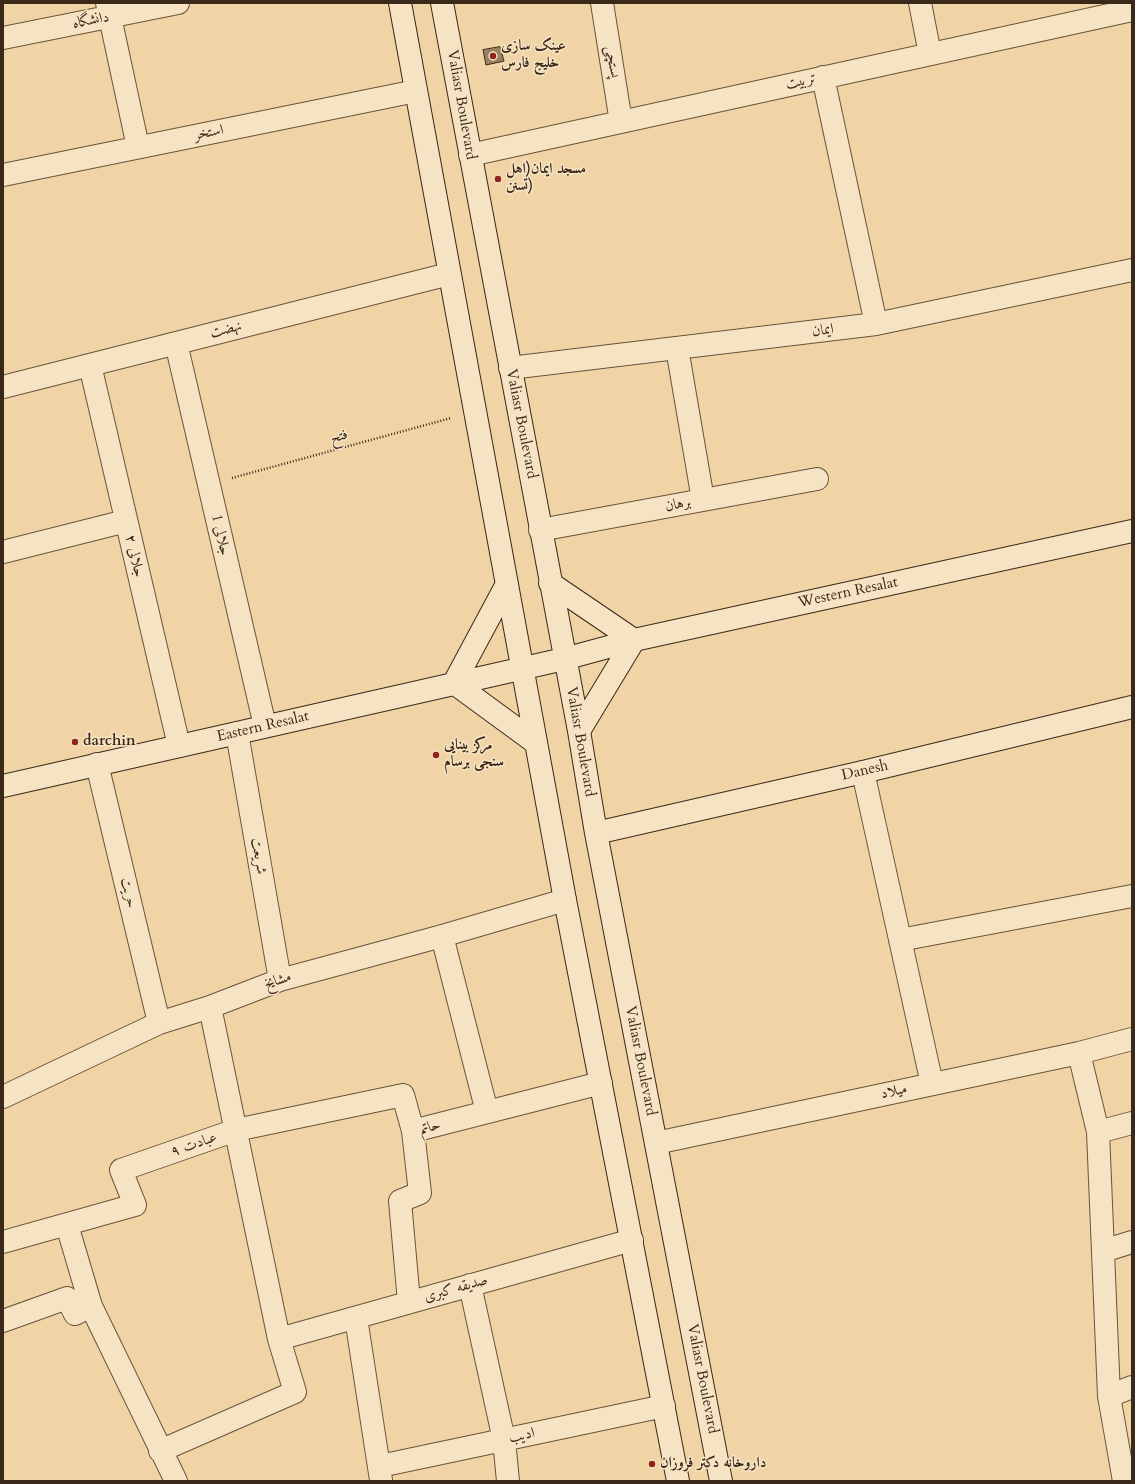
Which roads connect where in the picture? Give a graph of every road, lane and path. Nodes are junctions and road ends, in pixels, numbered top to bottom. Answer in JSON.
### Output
{"nodes":[{"id":1,"x":178,"y":3,"type":"edge"},
{"id":2,"x":400,"y":3,"type":"edge"},
{"id":3,"x":442,"y":3,"type":"edge"},
{"id":4,"x":602,"y":3,"type":"edge"},
{"id":5,"x":920,"y":3,"type":"edge"},
{"id":6,"x":108,"y":10,"type":"edge"},
{"id":7,"x":1132,"y":10,"type":"edge"},
{"id":8,"x":3,"y":38,"type":"edge"},
{"id":9,"x":930,"y":54,"type":"junction"},
{"id":10,"x":823,"y":77,"type":"junction"},
{"id":11,"x":416,"y":91,"type":"junction"},
{"id":12,"x":621,"y":122,"type":"junction"},
{"id":13,"x":138,"y":147,"type":"junction"},
{"id":14,"x":470,"y":155,"type":"junction"},
{"id":15,"x":3,"y":175,"type":"edge"},
{"id":16,"x":1132,"y":270,"type":"edge"},
{"id":17,"x":449,"y":274,"type":"junction"},
{"id":18,"x":876,"y":324,"type":"junction"},
{"id":19,"x":176,"y":343,"type":"junction"},
{"id":20,"x":677,"y":348,"type":"junction"},
{"id":21,"x":90,"y":365,"type":"junction"},
{"id":22,"x":510,"y":368,"type":"junction"},
{"id":23,"x":3,"y":387,"type":"edge"},
{"id":24,"x":475,"y":411,"type":"junction"},
{"id":25,"x":816,"y":479,"type":"dead end"},
{"id":26,"x":209,"y":484,"type":"junction"},
{"id":27,"x":703,"y":500,"type":"junction"},
{"id":28,"x":126,"y":521,"type":"junction"},
{"id":29,"x":540,"y":530,"type":"junction"},
{"id":30,"x":1132,"y":531,"type":"edge"},
{"id":31,"x":3,"y":552,"type":"edge"},
{"id":32,"x":550,"y":583,"type":"junction"},
{"id":33,"x":507,"y":584,"type":"junction"},
{"id":34,"x":634,"y":640,"type":"junction"},
{"id":35,"x":564,"y":659,"type":"junction"},
{"id":36,"x":522,"y":668,"type":"junction"},
{"id":37,"x":454,"y":683,"type":"junction"},
{"id":38,"x":1132,"y":707,"type":"edge"},
{"id":39,"x":265,"y":726,"type":"junction"},
{"id":40,"x":579,"y":731,"type":"junction"},
{"id":41,"x":237,"y":733,"type":"junction"},
{"id":42,"x":536,"y":743,"type":"junction"},
{"id":43,"x":179,"y":746,"type":"junction"},
{"id":44,"x":97,"y":764,"type":"junction"},
{"id":45,"x":863,"y":772,"type":"junction"},
{"id":46,"x":3,"y":786,"type":"edge"},
{"id":47,"x":596,"y":833,"type":"junction"},
{"id":48,"x":1132,"y":896,"type":"edge"},
{"id":49,"x":565,"y":900,"type":"junction"},
{"id":50,"x":442,"y":936,"type":"junction"},
{"id":51,"x":900,"y":940,"type":"junction"},
{"id":52,"x":280,"y":980,"type":"junction"},
{"id":53,"x":210,"y":1007,"type":"junction"},
{"id":54,"x":160,"y":1023,"type":"junction"},
{"id":55,"x":1132,"y":1039,"type":"edge"},
{"id":56,"x":1079,"y":1054,"type":"junction"},
{"id":57,"x":601,"y":1082,"type":"junction"},
{"id":58,"x":932,"y":1084,"type":"junction"},
{"id":59,"x":3,"y":1097,"type":"edge"},
{"id":60,"x":487,"y":1112,"type":"junction"},
{"id":61,"x":1132,"y":1123,"type":"edge"},
{"id":62,"x":236,"y":1130,"type":"junction"},
{"id":63,"x":413,"y":1131,"type":"junction"},
{"id":64,"x":1098,"y":1132,"type":"junction"},
{"id":65,"x":656,"y":1143,"type":"junction"},
{"id":66,"x":67,"y":1225,"type":"junction"},
{"id":67,"x":632,"y":1240,"type":"junction"},
{"id":68,"x":3,"y":1242,"type":"edge"},
{"id":69,"x":1132,"y":1242,"type":"edge"},
{"id":70,"x":1103,"y":1251,"type":"junction"},
{"id":71,"x":470,"y":1286,"type":"junction"},
{"id":72,"x":409,"y":1302,"type":"junction"},
{"id":73,"x":90,"y":1306,"type":"junction"},
{"id":74,"x":356,"y":1318,"type":"junction"},
{"id":75,"x":3,"y":1321,"type":"edge"},
{"id":76,"x":279,"y":1339,"type":"junction"},
{"id":77,"x":1132,"y":1387,"type":"edge"},
{"id":78,"x":1109,"y":1396,"type":"junction"},
{"id":79,"x":664,"y":1406,"type":"junction"},
{"id":80,"x":504,"y":1440,"type":"junction"},
{"id":81,"x":160,"y":1450,"type":"junction"},
{"id":82,"x":1125,"y":1450,"type":"edge"},
{"id":83,"x":381,"y":1474,"type":"edge"},
{"id":84,"x":176,"y":1481,"type":"edge"},
{"id":85,"x":508,"y":1481,"type":"edge"},
{"id":86,"x":678,"y":1481,"type":"edge"},
{"id":87,"x":721,"y":1481,"type":"edge"},
{"id":88,"x":1124,"y":1481,"type":"edge"}],
"edges":[{"from":1,"to":6,"type":"street","name":"دانشگاه"},
{"from":2,"to":11,"type":"street"},
{"from":3,"to":14,"type":"street","name":"Valiasr Boulevard"},
{"from":4,"to":12,"type":"street","name":"پستچی"},
{"from":5,"to":9,"type":"street"},
{"from":6,"to":8,"type":"street","name":"دانشگاه"},
{"from":6,"to":13,"type":"street"},
{"from":7,"to":9,"type":"street","name":"تربیت"},
{"from":9,"to":10,"type":"street","name":"تربیت"},
{"from":10,"to":12,"type":"street","name":"تربیت"},
{"from":10,"to":18,"type":"street"},
{"from":11,"to":13,"type":"street","name":"استخر"},
{"from":11,"to":17,"type":"street"},
{"from":12,"to":14,"type":"street","name":"تربیت"},
{"from":13,"to":15,"type":"street","name":"استخر"},
{"from":14,"to":22,"type":"street","name":"Valiasr Boulevard"},
{"from":16,"to":18,"type":"street","name":"ایمان"},
{"from":17,"to":19,"type":"street","name":"نهضت"},
{"from":17,"to":24,"type":"street"},
{"from":18,"to":20,"type":"street","name":"ایمان"},
{"from":19,"to":21,"type":"street","name":"نهضت"},
{"from":19,"to":26,"type":"street","name":"جلالی 1"},
{"from":20,"to":22,"type":"street","name":"ایمان"},
{"from":20,"to":27,"type":"street"},
{"from":21,"to":23,"type":"street","name":"نهضت"},
{"from":21,"to":28,"type":"street","name":"جلالی ۲"},
{"from":22,"to":29,"type":"street","name":"Valiasr Boulevard"},
{"from":24,"to":26,"type":"path","name":"فتح"},
{"from":24,"to":33,"type":"street"},
{"from":25,"to":27,"type":"street","name":"برهان"},
{"from":26,"to":39,"type":"street","name":"جلالی 1"},
{"from":27,"to":29,"type":"street","name":"برهان"},
{"from":28,"to":31,"type":"street"},
{"from":28,"to":43,"type":"street","name":"جلالی ۲"},
{"from":29,"to":32,"type":"street","name":"Valiasr Boulevard"},
{"from":30,"to":34,"type":"street","name":"Western Resalat"},
{"from":32,"to":34,"type":"street"},
{"from":32,"to":35,"type":"street","name":"Valiasr Boulevard"},
{"from":33,"to":36,"type":"street"},
{"from":33,"to":37,"type":"street"},
{"from":34,"to":35,"type":"street","name":"Western Resalat"},
{"from":34,"to":40,"type":"street"},
{"from":35,"to":36,"type":"street","name":"Western Resalat"},
{"from":35,"to":40,"type":"street","name":"Valiasr Boulevard"},
{"from":36,"to":37,"type":"street","name":"Eastern Resalat"},
{"from":36,"to":42,"type":"street"},
{"from":37,"to":39,"type":"street","name":"Eastern Resalat"},
{"from":37,"to":42,"type":"street"},
{"from":38,"to":45,"type":"street","name":"Danesh"},
{"from":39,"to":41,"type":"street","name":"Eastern Resalat"},
{"from":40,"to":47,"type":"street","name":"Valiasr Boulevard"},
{"from":41,"to":43,"type":"street","name":"Eastern Resalat"},
{"from":41,"to":52,"type":"street","name":"شریعت"},
{"from":42,"to":49,"type":"street"},
{"from":43,"to":44,"type":"street","name":"Eastern Resalat"},
{"from":44,"to":46,"type":"street","name":"Eastern Resalat"},
{"from":44,"to":54,"type":"street","name":"حریت"},
{"from":45,"to":47,"type":"street","name":"Danesh"},
{"from":45,"to":51,"type":"street"},
{"from":47,"to":65,"type":"street","name":"Valiasr Boulevard"},
{"from":48,"to":51,"type":"street"},
{"from":49,"to":50,"type":"street","name":"مشایخ"},
{"from":49,"to":57,"type":"street"},
{"from":50,"to":52,"type":"street","name":"مشایخ"},
{"from":50,"to":60,"type":"street"},
{"from":51,"to":58,"type":"street"},
{"from":52,"to":53,"type":"street","name":"مشایخ"},
{"from":53,"to":54,"type":"street","name":"مشایخ"},
{"from":53,"to":62,"type":"street"},
{"from":54,"to":59,"type":"street","name":"مشایخ"},
{"from":55,"to":56,"type":"street","name":"میلاد"},
{"from":56,"to":58,"type":"street","name":"میلاد"},
{"from":56,"to":64,"type":"street"},
{"from":57,"to":60,"type":"street","name":"حاتم"},
{"from":57,"to":67,"type":"street"},
{"from":58,"to":65,"type":"street","name":"میلاد"},
{"from":60,"to":63,"type":"street","name":"حاتم"},
{"from":61,"to":64,"type":"street"},
{"from":62,"to":63,"type":"street","name":"عبادت ۹"},
{"from":62,"to":66,"type":"street","name":"عبادت ۹"},
{"from":62,"to":76,"type":"street"},
{"from":63,"to":72,"type":"street","name":"حاتم"},
{"from":64,"to":70,"type":"street"},
{"from":65,"to":87,"type":"street","name":"Valiasr Boulevard"},
{"from":66,"to":68,"type":"street","name":"عبادت ۹"},
{"from":66,"to":73,"type":"street"},
{"from":67,"to":71,"type":"street","name":"صدیقه کبری"},
{"from":67,"to":79,"type":"street"},
{"from":69,"to":70,"type":"street"},
{"from":70,"to":78,"type":"street"},
{"from":71,"to":72,"type":"street","name":"صدیقه کبری"},
{"from":71,"to":80,"type":"street"},
{"from":72,"to":74,"type":"street","name":"صدیقه کبری"},
{"from":73,"to":75,"type":"street"},
{"from":73,"to":81,"type":"street"},
{"from":74,"to":76,"type":"street","name":"صدیقه کبری"},
{"from":74,"to":83,"type":"street"},
{"from":76,"to":81,"type":"street"},
{"from":77,"to":78,"type":"street"},
{"from":78,"to":82,"type":"street"},
{"from":79,"to":80,"type":"street","name":"ادیب"},
{"from":79,"to":86,"type":"street"},
{"from":80,"to":83,"type":"street","name":"ادیب"},
{"from":80,"to":85,"type":"street"},
{"from":81,"to":84,"type":"street"},
{"from":82,"to":88,"type":"street"}]}
